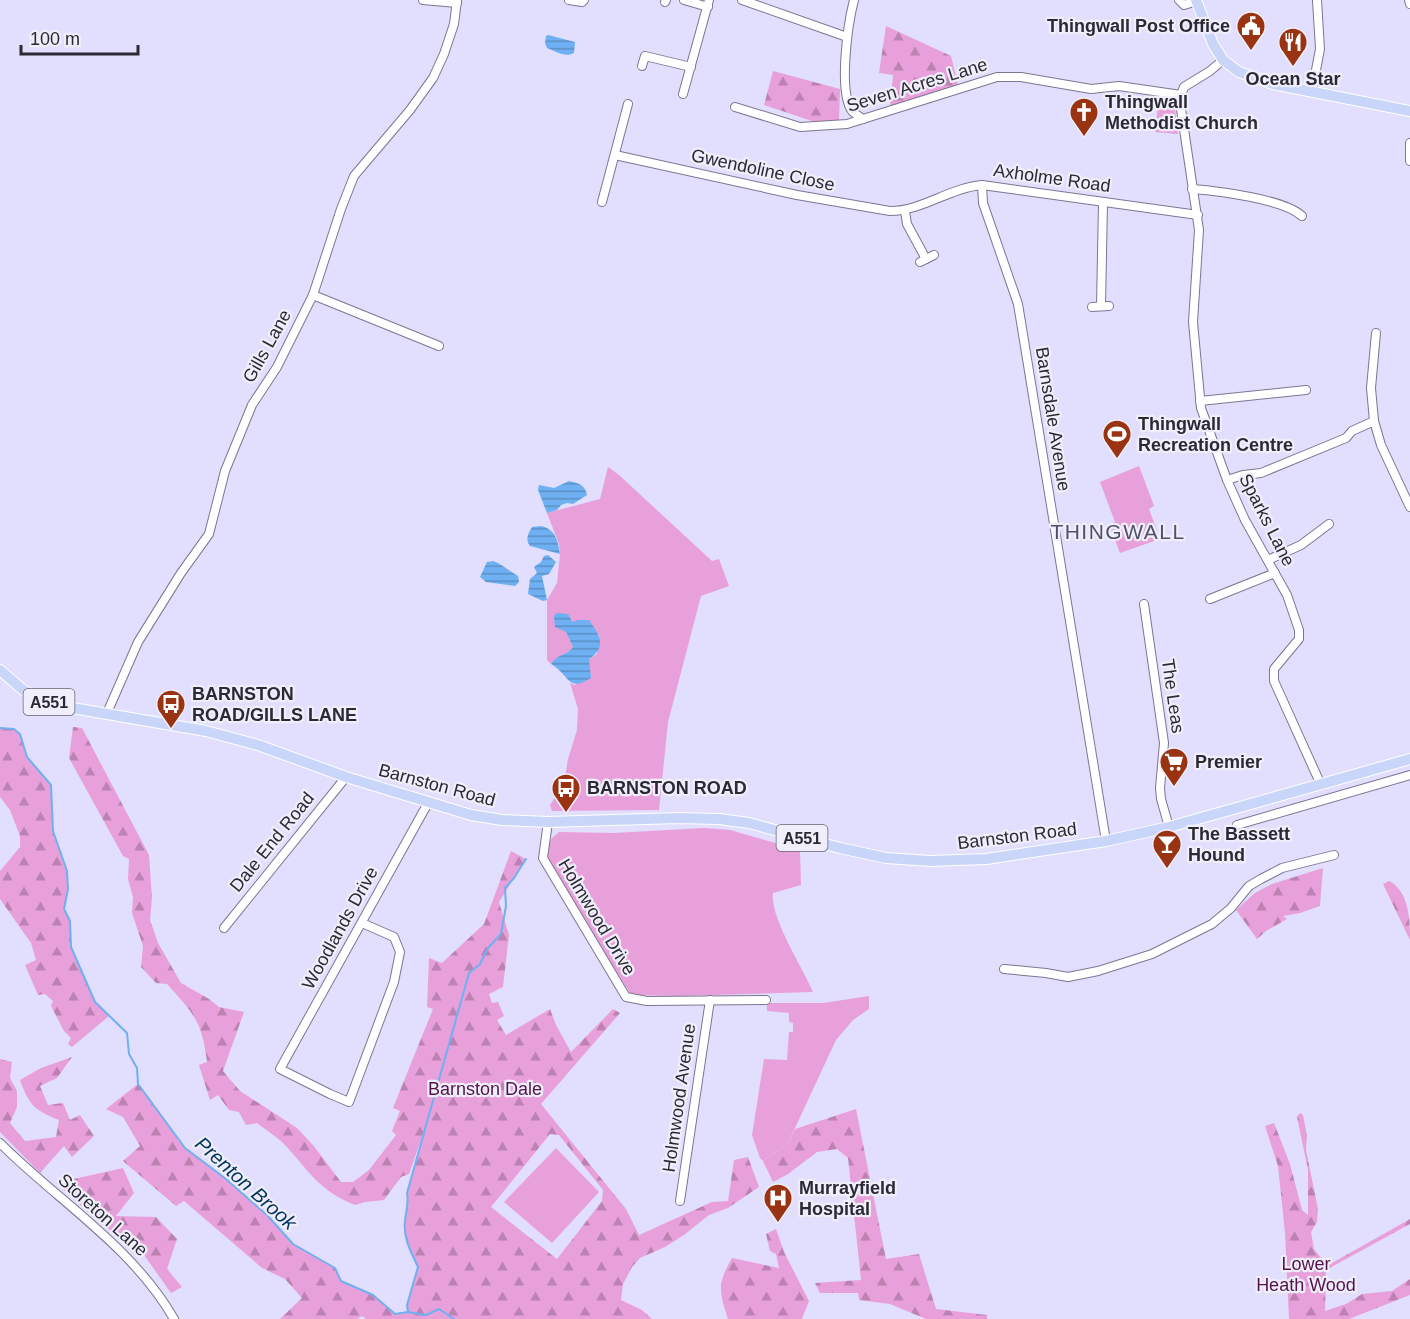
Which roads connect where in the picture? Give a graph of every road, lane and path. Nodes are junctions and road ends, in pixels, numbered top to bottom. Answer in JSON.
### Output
{"nodes":[{"id":1,"x":423,"y":0,"type":"edge"},
{"id":2,"x":569,"y":0,"type":"edge"},
{"id":3,"x":684,"y":0,"type":"edge"},
{"id":4,"x":742,"y":0,"type":"edge"},
{"id":5,"x":854,"y":0,"type":"edge"},
{"id":6,"x":1179,"y":0,"type":"edge"},
{"id":7,"x":1317,"y":0,"type":"edge"},
{"id":8,"x":583,"y":1,"type":"edge"},
{"id":9,"x":1196,"y":1,"type":"edge"},
{"id":10,"x":457,"y":2,"type":"edge"},
{"id":11,"x":709,"y":3,"type":"edge"},
{"id":12,"x":586,"y":13,"type":"dead end"},
{"id":13,"x":847,"y":37,"type":"junction"},
{"id":14,"x":1223,"y":60,"type":"junction"},
{"id":15,"x":642,"y":66,"type":"dead end"},
{"id":16,"x":691,"y":67,"type":"junction"},
{"id":17,"x":1312,"y":91,"type":"junction"},
{"id":18,"x":682,"y":94,"type":"dead end"},
{"id":19,"x":1181,"y":95,"type":"junction"},
{"id":20,"x":628,"y":104,"type":"dead end"},
{"id":21,"x":735,"y":107,"type":"dead end"},
{"id":22,"x":1410,"y":111,"type":"edge"},
{"id":23,"x":863,"y":119,"type":"junction"},
{"id":24,"x":1410,"y":142,"type":"edge"},
{"id":25,"x":615,"y":155,"type":"junction"},
{"id":26,"x":1410,"y":161,"type":"edge"},
{"id":27,"x":982,"y":185,"type":"junction"},
{"id":28,"x":1192,"y":189,"type":"junction"},
{"id":29,"x":602,"y":202,"type":"dead end"},
{"id":30,"x":1103,"y":203,"type":"junction"},
{"id":31,"x":905,"y":211,"type":"junction"},
{"id":32,"x":1198,"y":215,"type":"junction"},
{"id":33,"x":1302,"y":216,"type":"dead end"},
{"id":34,"x":927,"y":259,"type":"dead end"},
{"id":35,"x":313,"y":295,"type":"junction"},
{"id":36,"x":1101,"y":306,"type":"dead end"},
{"id":37,"x":1376,"y":333,"type":"dead end"},
{"id":38,"x":438,"y":346,"type":"dead end"},
{"id":39,"x":1306,"y":390,"type":"dead end"},
{"id":40,"x":1200,"y":401,"type":"junction"},
{"id":41,"x":1374,"y":421,"type":"junction"},
{"id":42,"x":1227,"y":480,"type":"junction"},
{"id":43,"x":1410,"y":507,"type":"edge"},
{"id":44,"x":1329,"y":524,"type":"dead end"},
{"id":45,"x":1268,"y":560,"type":"junction"},
{"id":46,"x":1275,"y":573,"type":"junction"},
{"id":47,"x":1210,"y":599,"type":"dead end"},
{"id":48,"x":1144,"y":604,"type":"dead end"},
{"id":49,"x":0,"y":670,"type":"edge"},
{"id":50,"x":107,"y":713,"type":"junction"},
{"id":51,"x":1410,"y":759,"type":"edge"},
{"id":52,"x":1410,"y":775,"type":"edge"},
{"id":53,"x":346,"y":777,"type":"junction"},
{"id":54,"x":1321,"y":785,"type":"junction"},
{"id":55,"x":428,"y":803,"type":"junction"},
{"id":56,"x":548,"y":822,"type":"junction"},
{"id":57,"x":1237,"y":825,"type":"dead end"},
{"id":58,"x":1169,"y":827,"type":"junction"},
{"id":59,"x":1106,"y":841,"type":"junction"},
{"id":60,"x":1334,"y":855,"type":"dead end"},
{"id":61,"x":362,"y":923,"type":"junction"},
{"id":62,"x":224,"y":928,"type":"dead end"},
{"id":63,"x":1004,"y":969,"type":"dead end"},
{"id":64,"x":710,"y":1000,"type":"junction"},
{"id":65,"x":766,"y":1000,"type":"dead end"},
{"id":66,"x":0,"y":1143,"type":"edge"},
{"id":67,"x":680,"y":1201,"type":"dead end"},
{"id":68,"x":174,"y":1319,"type":"edge"}],
"edges":[{"from":1,"to":10,"type":"street"},
{"from":2,"to":8,"type":"street"},
{"from":3,"to":11,"type":"street"},
{"from":4,"to":13,"type":"street"},
{"from":5,"to":13,"type":"street"},
{"from":6,"to":9,"type":"street"},
{"from":7,"to":17,"type":"street"},
{"from":8,"to":12,"type":"street"},
{"from":9,"to":14,"type":"main road"},
{"from":10,"to":35,"type":"street","name":"Gills Lane"},
{"from":11,"to":16,"type":"street"},
{"from":13,"to":23,"type":"street"},
{"from":14,"to":17,"type":"main road"},
{"from":14,"to":19,"type":"street"},
{"from":15,"to":16,"type":"street"},
{"from":16,"to":18,"type":"street"},
{"from":17,"to":22,"type":"main road"},
{"from":19,"to":23,"type":"street","name":"Seven Acres Lane"},
{"from":19,"to":28,"type":"street","name":"Sparks Lane"},
{"from":20,"to":25,"type":"street"},
{"from":21,"to":23,"type":"street","name":"Seven Acres Lane"},
{"from":24,"to":26,"type":"street"},
{"from":25,"to":29,"type":"street"},
{"from":25,"to":31,"type":"street","name":"Gwendoline Close"},
{"from":27,"to":30,"type":"street","name":"Axholme Road"},
{"from":27,"to":31,"type":"street","name":"Axholme Road"},
{"from":27,"to":59,"type":"street","name":"Barnsdale Avenue"},
{"from":28,"to":32,"type":"street","name":"Sparks Lane"},
{"from":28,"to":33,"type":"street"},
{"from":30,"to":32,"type":"street","name":"Axholme Road"},
{"from":30,"to":36,"type":"street"},
{"from":31,"to":34,"type":"street"},
{"from":32,"to":40,"type":"street","name":"Sparks Lane"},
{"from":35,"to":38,"type":"street"},
{"from":35,"to":50,"type":"street","name":"Gills Lane"},
{"from":37,"to":41,"type":"street"},
{"from":39,"to":40,"type":"street"},
{"from":40,"to":42,"type":"street","name":"Sparks Lane"},
{"from":41,"to":42,"type":"street"},
{"from":41,"to":43,"type":"street"},
{"from":42,"to":45,"type":"street","name":"Sparks Lane"},
{"from":44,"to":45,"type":"street"},
{"from":45,"to":46,"type":"street","name":"Sparks Lane"},
{"from":46,"to":47,"type":"street"},
{"from":46,"to":54,"type":"street","name":"Sparks Lane"},
{"from":48,"to":58,"type":"street","name":"The Leas"},
{"from":49,"to":50,"type":"main road","name":"Barnston Road","number":"A551"},
{"from":50,"to":53,"type":"main road","name":"Barnston Road","number":"A551"},
{"from":51,"to":54,"type":"main road","name":"Barnston Road","number":"A551"},
{"from":52,"to":57,"type":"street"},
{"from":53,"to":55,"type":"main road","name":"Barnston Road","number":"A551"},
{"from":53,"to":62,"type":"street","name":"Dale End Road"},
{"from":54,"to":58,"type":"main road","name":"Barnston Road","number":"A551"},
{"from":55,"to":56,"type":"main road","name":"Barnston Road","number":"A551"},
{"from":55,"to":61,"type":"street","name":"Woodlands Drive"},
{"from":56,"to":59,"type":"main road","name":"Barnston Road","number":"A551"},
{"from":56,"to":64,"type":"street","name":"Holmwood Drive"},
{"from":58,"to":59,"type":"main road","name":"Barnston Road","number":"A551"},
{"from":60,"to":63,"type":"street"},
{"from":61,"to":61,"type":"street","name":"Woodlands Drive"},
{"from":64,"to":65,"type":"street","name":"Holmwood Drive"},
{"from":64,"to":67,"type":"street","name":"Holmwood Avenue"},
{"from":66,"to":68,"type":"street","name":"Storeton Lane"}]}
